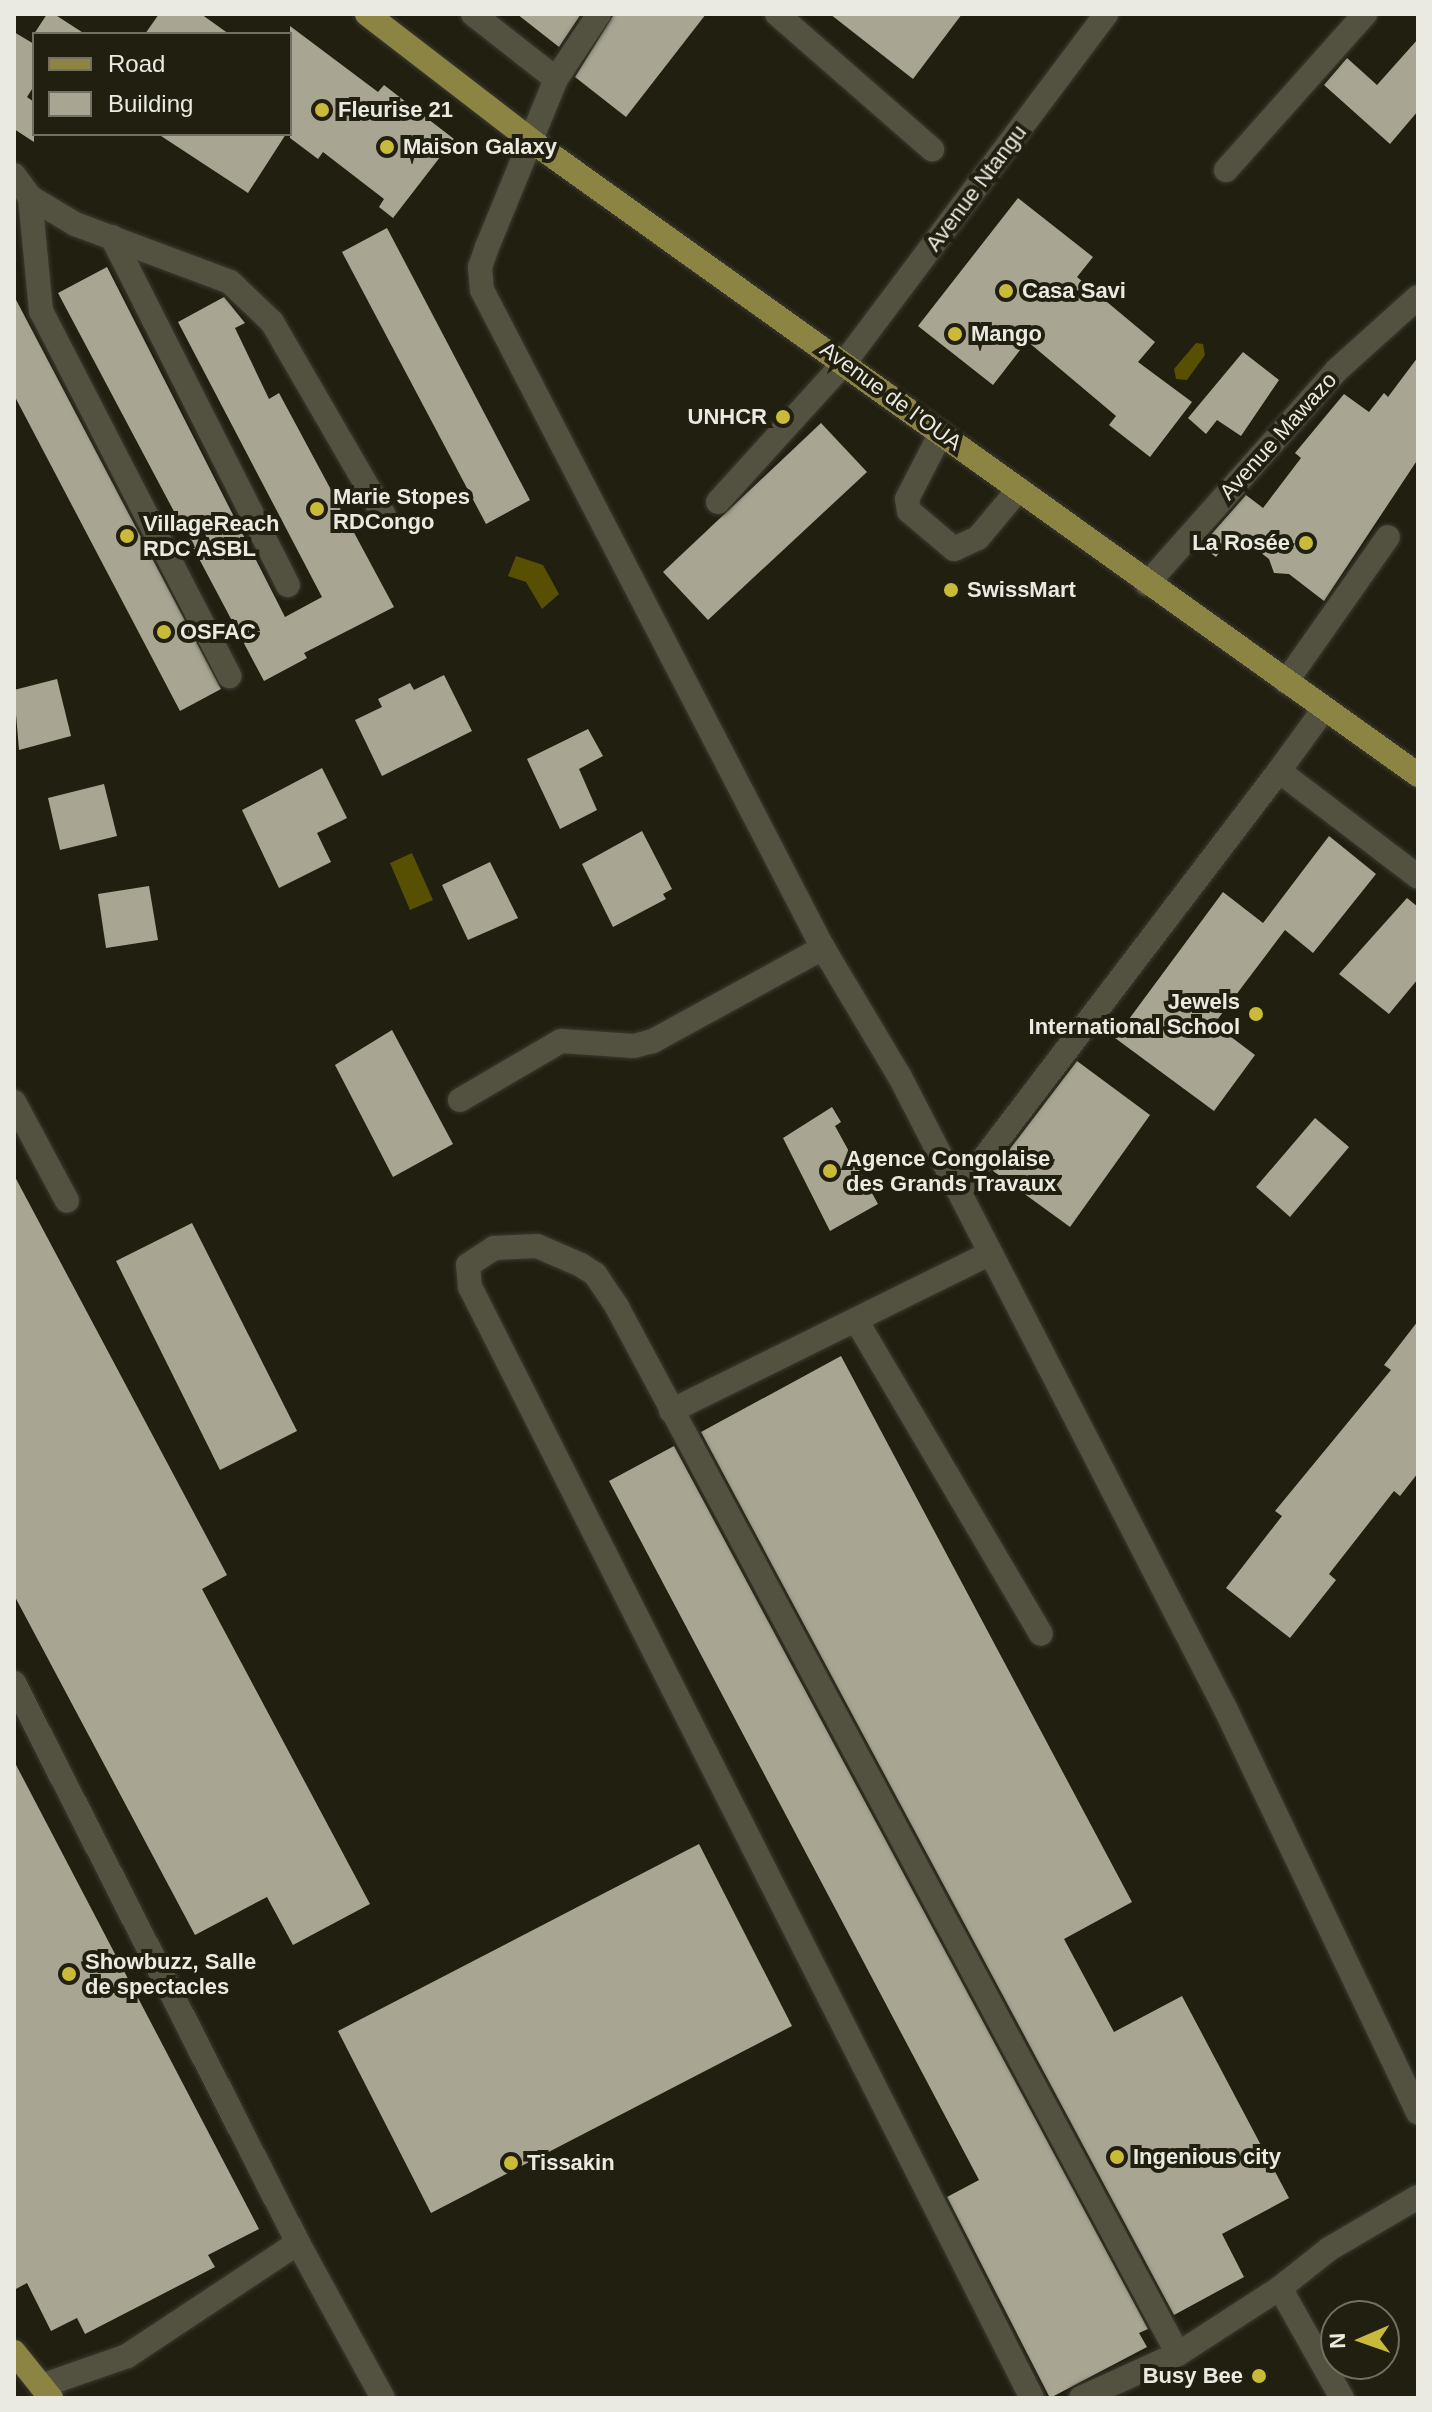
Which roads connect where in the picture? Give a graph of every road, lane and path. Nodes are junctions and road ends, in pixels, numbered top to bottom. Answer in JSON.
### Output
{"nodes":[{"id":1,"x":367,"y":14,"type":"edge"},
{"id":2,"x":473,"y":14,"type":"edge"},
{"id":3,"x":599,"y":14,"type":"edge"},
{"id":4,"x":777,"y":14,"type":"edge"},
{"id":5,"x":1106,"y":14,"type":"edge"},
{"id":6,"x":1365,"y":14,"type":"edge"},
{"id":7,"x":556,"y":79,"type":"junction"},
{"id":8,"x":533,"y":142,"type":"junction"},
{"id":9,"x":932,"y":149,"type":"dead end"},
{"id":10,"x":1226,"y":170,"type":"dead end"},
{"id":11,"x":14,"y":175,"type":"edge"},
{"id":12,"x":22,"y":198,"type":"edge"},
{"id":13,"x":112,"y":237,"type":"junction"},
{"id":14,"x":1418,"y":297,"type":"edge"},
{"id":15,"x":845,"y":362,"type":"junction"},
{"id":16,"x":941,"y":433,"type":"junction"},
{"id":17,"x":1019,"y":489,"type":"junction"},
{"id":18,"x":718,"y":502,"type":"dead end"},
{"id":19,"x":384,"y":515,"type":"dead end"},
{"id":20,"x":1388,"y":537,"type":"dead end"},
{"id":21,"x":1147,"y":584,"type":"junction"},
{"id":22,"x":288,"y":585,"type":"dead end"},
{"id":23,"x":229,"y":676,"type":"dead end"},
{"id":24,"x":1286,"y":682,"type":"junction"},
{"id":25,"x":1324,"y":709,"type":"junction"},
{"id":26,"x":1279,"y":771,"type":"junction"},
{"id":27,"x":1418,"y":775,"type":"edge"},
{"id":28,"x":1418,"y":877,"type":"edge"},
{"id":29,"x":823,"y":948,"type":"junction"},
{"id":30,"x":460,"y":1100,"type":"dead end"},
{"id":31,"x":14,"y":1102,"type":"edge"},
{"id":32,"x":959,"y":1191,"type":"junction"},
{"id":33,"x":67,"y":1201,"type":"dead end"},
{"id":34,"x":990,"y":1253,"type":"junction"},
{"id":35,"x":856,"y":1320,"type":"junction"},
{"id":36,"x":671,"y":1411,"type":"junction"},
{"id":37,"x":1041,"y":1634,"type":"dead end"},
{"id":38,"x":14,"y":1683,"type":"edge"},
{"id":39,"x":1418,"y":2113,"type":"edge"},
{"id":40,"x":1418,"y":2197,"type":"edge"},
{"id":41,"x":298,"y":2243,"type":"junction"},
{"id":42,"x":1280,"y":2288,"type":"junction"},
{"id":43,"x":14,"y":2352,"type":"edge"},
{"id":44,"x":1178,"y":2354,"type":"junction"},
{"id":45,"x":46,"y":2392,"type":"edge"},
{"id":46,"x":383,"y":2398,"type":"edge"},
{"id":47,"x":1032,"y":2398,"type":"edge"},
{"id":48,"x":1081,"y":2398,"type":"edge"},
{"id":49,"x":1342,"y":2398,"type":"edge"}],
"edges":[{"from":1,"to":8,"type":"main road","name":"Avenue de l’OUA"},
{"from":2,"to":7,"type":"street"},
{"from":3,"to":7,"type":"street"},
{"from":4,"to":9,"type":"street"},
{"from":5,"to":15,"type":"street","name":"Avenue Ntangu"},
{"from":6,"to":10,"type":"street"},
{"from":7,"to":8,"type":"street"},
{"from":8,"to":15,"type":"main road","name":"Avenue de l’OUA"},
{"from":8,"to":29,"type":"street"},
{"from":11,"to":12,"type":"street"},
{"from":12,"to":13,"type":"street"},
{"from":12,"to":23,"type":"street"},
{"from":13,"to":19,"type":"street"},
{"from":13,"to":22,"type":"street"},
{"from":14,"to":21,"type":"street","name":"Avenue Mawazo"},
{"from":15,"to":16,"type":"main road","name":"Avenue de l’OUA"},
{"from":15,"to":18,"type":"street","name":"Avenue Ntangu"},
{"from":16,"to":17,"type":"main road","name":"Avenue de l’OUA"},
{"from":16,"to":17,"type":"street"},
{"from":17,"to":21,"type":"main road","name":"Avenue de l’OUA"},
{"from":20,"to":24,"type":"street"},
{"from":21,"to":24,"type":"main road","name":"Avenue de l’OUA"},
{"from":24,"to":25,"type":"main road","name":"Avenue de l’OUA"},
{"from":25,"to":26,"type":"street"},
{"from":25,"to":27,"type":"main road","name":"Avenue de l’OUA"},
{"from":26,"to":28,"type":"street"},
{"from":26,"to":32,"type":"street"},
{"from":29,"to":30,"type":"street"},
{"from":29,"to":32,"type":"street"},
{"from":31,"to":33,"type":"street"},
{"from":32,"to":34,"type":"street"},
{"from":34,"to":35,"type":"street"},
{"from":34,"to":39,"type":"street"},
{"from":35,"to":36,"type":"street"},
{"from":35,"to":37,"type":"street"},
{"from":36,"to":44,"type":"street"},
{"from":36,"to":47,"type":"street"},
{"from":38,"to":41,"type":"street"},
{"from":40,"to":42,"type":"street"},
{"from":41,"to":45,"type":"street"},
{"from":41,"to":46,"type":"street"},
{"from":42,"to":44,"type":"street"},
{"from":42,"to":49,"type":"street"},
{"from":43,"to":45,"type":"main road"},
{"from":44,"to":48,"type":"street"}]}
